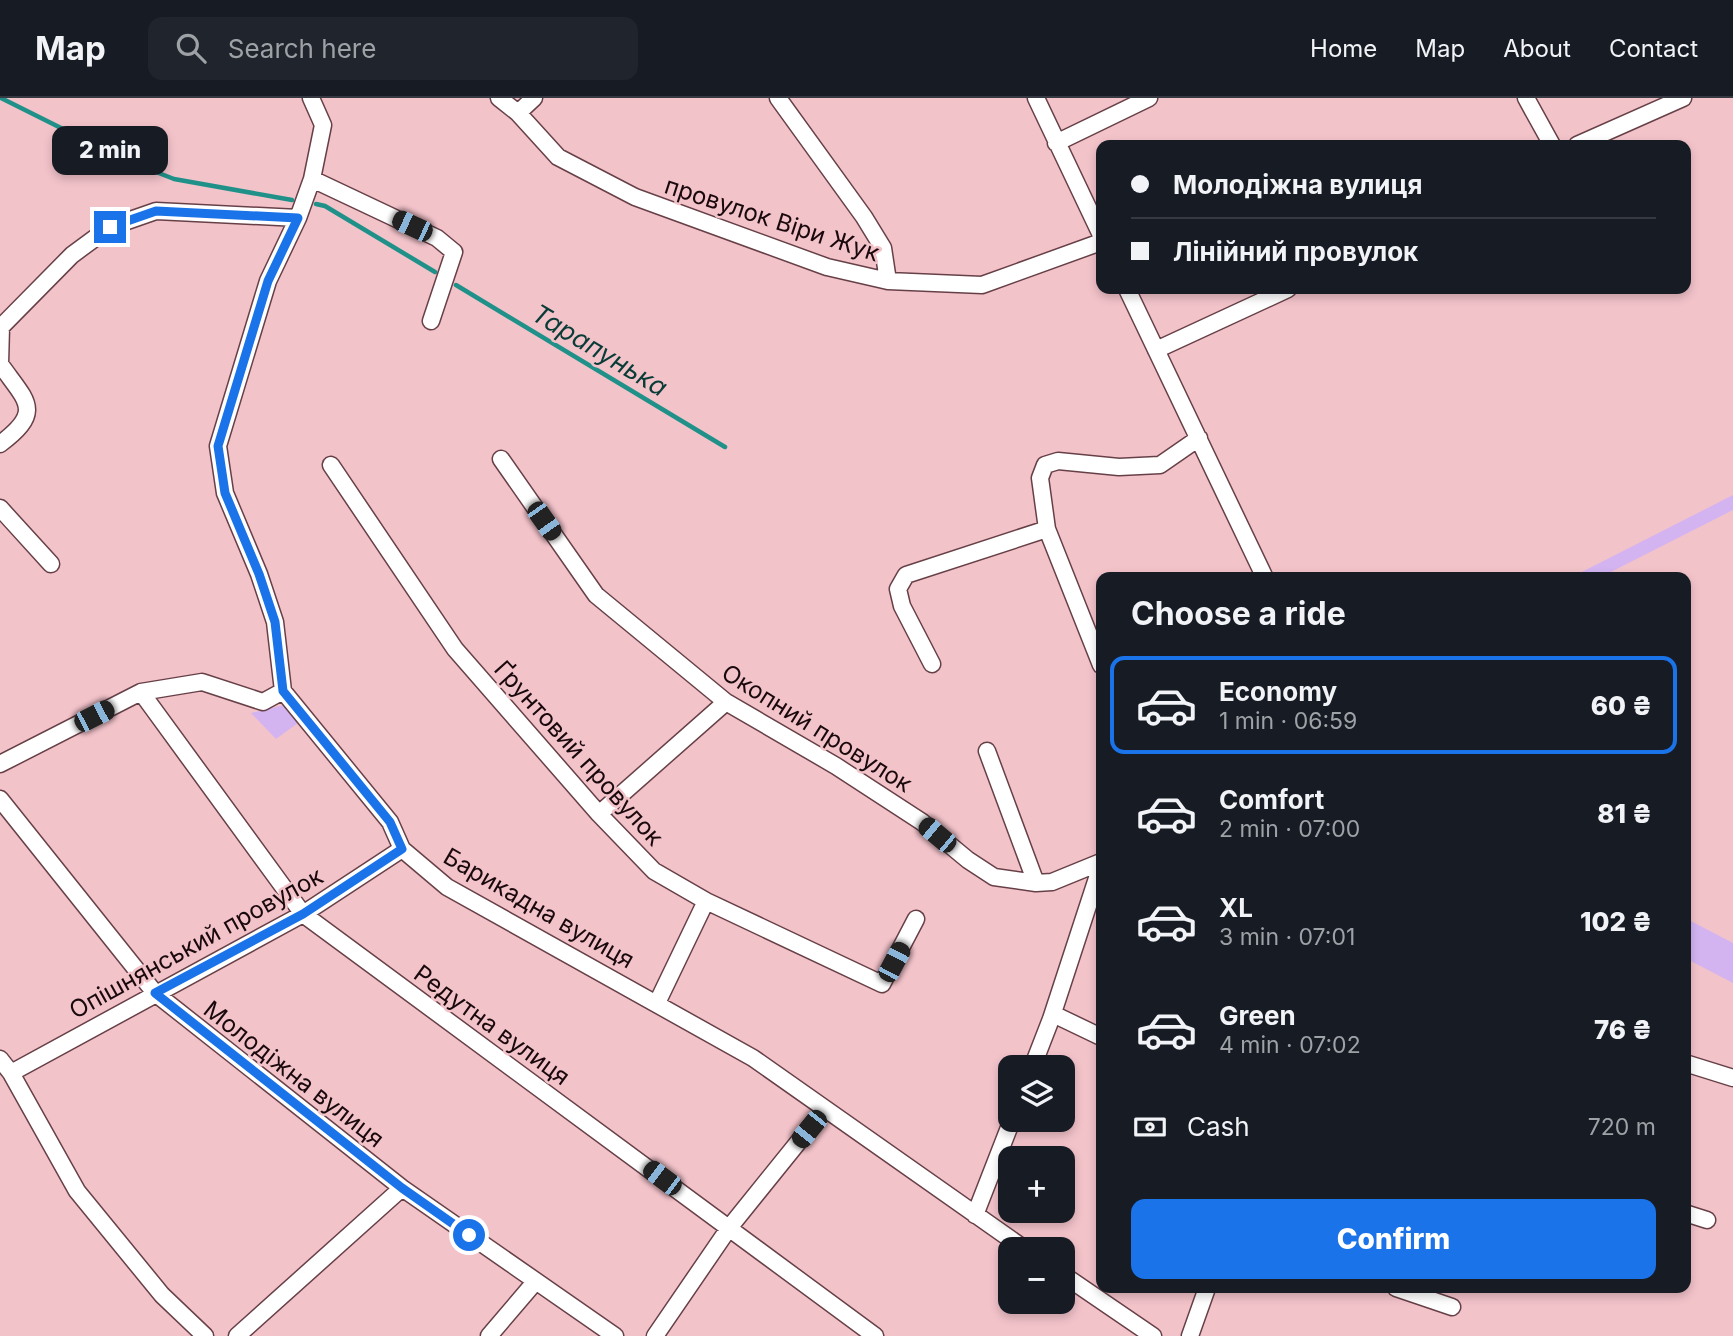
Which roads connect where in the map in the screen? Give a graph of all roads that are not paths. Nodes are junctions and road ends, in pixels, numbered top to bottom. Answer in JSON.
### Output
{"nodes":[{"id":1,"x":311,"y":98,"type":"edge"},
{"id":2,"x":499,"y":98,"type":"edge"},
{"id":3,"x":534,"y":98,"type":"edge"},
{"id":4,"x":778,"y":98,"type":"edge"},
{"id":5,"x":1036,"y":98,"type":"edge"},
{"id":6,"x":1149,"y":98,"type":"edge"},
{"id":7,"x":1526,"y":98,"type":"edge"},
{"id":8,"x":1683,"y":98,"type":"edge"},
{"id":9,"x":518,"y":113,"type":"junction"},
{"id":10,"x":1549,"y":140,"type":"edge"},
{"id":11,"x":1588,"y":140,"type":"edge"},
{"id":12,"x":1056,"y":143,"type":"junction"},
{"id":13,"x":312,"y":179,"type":"junction"},
{"id":14,"x":298,"y":218,"type":"junction"},
{"id":15,"x":1096,"y":225,"type":"edge"},
{"id":16,"x":1096,"y":244,"type":"edge"},
{"id":17,"x":888,"y":281,"type":"junction"},
{"id":18,"x":1128,"y":294,"type":"edge"},
{"id":19,"x":1277,"y":294,"type":"edge"},
{"id":20,"x":431,"y":321,"type":"dead end"},
{"id":21,"x":1156,"y":350,"type":"junction"},
{"id":22,"x":0,"y":364,"type":"edge"},
{"id":23,"x":1199,"y":438,"type":"junction"},
{"id":24,"x":0,"y":444,"type":"edge"},
{"id":25,"x":501,"y":459,"type":"dead end"},
{"id":26,"x":331,"y":465,"type":"dead end"},
{"id":27,"x":0,"y":508,"type":"edge"},
{"id":28,"x":1046,"y":529,"type":"junction"},
{"id":29,"x":51,"y":564,"type":"dead end"},
{"id":30,"x":1262,"y":572,"type":"edge"},
{"id":31,"x":1096,"y":653,"type":"edge"},
{"id":32,"x":932,"y":664,"type":"dead end"},
{"id":33,"x":283,"y":691,"type":"junction"},
{"id":34,"x":141,"y":692,"type":"junction"},
{"id":35,"x":726,"y":702,"type":"junction"},
{"id":36,"x":987,"y":751,"type":"dead end"},
{"id":37,"x":0,"y":764,"type":"edge"},
{"id":38,"x":0,"y":799,"type":"edge"},
{"id":39,"x":599,"y":814,"type":"junction"},
{"id":40,"x":402,"y":849,"type":"junction"},
{"id":41,"x":1096,"y":866,"type":"edge"},
{"id":42,"x":1096,"y":880,"type":"edge"},
{"id":43,"x":1036,"y":883,"type":"junction"},
{"id":44,"x":706,"y":901,"type":"junction"},
{"id":45,"x":303,"y":914,"type":"junction"},
{"id":46,"x":916,"y":919,"type":"dead end"},
{"id":47,"x":155,"y":993,"type":"junction"},
{"id":48,"x":657,"y":1003,"type":"junction"},
{"id":49,"x":1053,"y":1013,"type":"junction"},
{"id":50,"x":1096,"y":1034,"type":"edge"},
{"id":51,"x":1037,"y":1055,"type":"edge"},
{"id":52,"x":0,"y":1059,"type":"edge"},
{"id":53,"x":1691,"y":1065,"type":"edge"},
{"id":54,"x":10,"y":1073,"type":"junction"},
{"id":55,"x":1733,"y":1078,"type":"edge"},
{"id":56,"x":825,"y":1109,"type":"junction"},
{"id":57,"x":1007,"y":1132,"type":"edge"},
{"id":58,"x":402,"y":1188,"type":"junction"},
{"id":59,"x":975,"y":1215,"type":"junction"},
{"id":60,"x":1691,"y":1215,"type":"edge"},
{"id":61,"x":1706,"y":1220,"type":"dead end"},
{"id":62,"x":729,"y":1228,"type":"junction"},
{"id":63,"x":1007,"y":1237,"type":"edge"},
{"id":64,"x":535,"y":1282,"type":"junction"},
{"id":65,"x":1075,"y":1283,"type":"edge"},
{"id":66,"x":1205,"y":1293,"type":"edge"},
{"id":67,"x":1410,"y":1293,"type":"edge"},
{"id":68,"x":1451,"y":1307,"type":"dead end"},
{"id":69,"x":205,"y":1336,"type":"edge"},
{"id":70,"x":237,"y":1336,"type":"edge"},
{"id":71,"x":489,"y":1336,"type":"edge"},
{"id":72,"x":615,"y":1336,"type":"edge"},
{"id":73,"x":656,"y":1336,"type":"edge"},
{"id":74,"x":875,"y":1336,"type":"edge"},
{"id":75,"x":1153,"y":1336,"type":"edge"},
{"id":76,"x":1190,"y":1336,"type":"edge"}],
"edges":[{"from":1,"to":13,"type":"street"},
{"from":2,"to":9,"type":"street","name":"провулок Віри Жук"},
{"from":3,"to":9,"type":"street"},
{"from":4,"to":17,"type":"street"},
{"from":5,"to":12,"type":"street"},
{"from":6,"to":12,"type":"street"},
{"from":7,"to":10,"type":"street"},
{"from":8,"to":11,"type":"street"},
{"from":9,"to":17,"type":"street","name":"провулок Віри Жук"},
{"from":12,"to":15,"type":"street"},
{"from":13,"to":14,"type":"street"},
{"from":13,"to":20,"type":"street"},
{"from":14,"to":22,"type":"street"},
{"from":14,"to":33,"type":"street"},
{"from":16,"to":17,"type":"street","name":"провулок Віри Жук"},
{"from":18,"to":21,"type":"street"},
{"from":19,"to":21,"type":"street"},
{"from":21,"to":23,"type":"street"},
{"from":22,"to":24,"type":"street"},
{"from":23,"to":28,"type":"street"},
{"from":23,"to":30,"type":"street"},
{"from":25,"to":35,"type":"street","name":"Окопний провулок"},
{"from":26,"to":39,"type":"street","name":"Ґрунтовий провулок"},
{"from":27,"to":29,"type":"street"},
{"from":28,"to":31,"type":"street"},
{"from":28,"to":32,"type":"street"},
{"from":33,"to":34,"type":"street"},
{"from":33,"to":40,"type":"street","name":"Барикадна вулиця"},
{"from":34,"to":37,"type":"street"},
{"from":34,"to":45,"type":"street","name":"Редутна вулиця"},
{"from":35,"to":39,"type":"street"},
{"from":35,"to":43,"type":"street","name":"Окопний провулок"},
{"from":36,"to":43,"type":"street"},
{"from":38,"to":47,"type":"street","name":"Молодіжна вулиця"},
{"from":39,"to":44,"type":"street","name":"Ґрунтовий провулок"},
{"from":40,"to":45,"type":"street","name":"Опішнянський провулок"},
{"from":40,"to":48,"type":"street","name":"Барикадна вулиця"},
{"from":41,"to":43,"type":"street","name":"Окопний провулок"},
{"from":42,"to":49,"type":"street"},
{"from":44,"to":46,"type":"street","name":"Ґрунтовий провулок"},
{"from":44,"to":48,"type":"street"},
{"from":45,"to":47,"type":"street","name":"Опішнянський провулок"},
{"from":45,"to":62,"type":"street","name":"Редутна вулиця"},
{"from":47,"to":54,"type":"street","name":"Опішнянський провулок"},
{"from":47,"to":58,"type":"street","name":"Молодіжна вулиця"},
{"from":48,"to":56,"type":"street","name":"Барикадна вулиця"},
{"from":49,"to":50,"type":"street"},
{"from":49,"to":51,"type":"street"},
{"from":52,"to":54,"type":"street"},
{"from":53,"to":55,"type":"street"},
{"from":54,"to":69,"type":"street"},
{"from":56,"to":59,"type":"street","name":"Барикадна вулиця"},
{"from":56,"to":62,"type":"street"},
{"from":57,"to":59,"type":"street"},
{"from":58,"to":64,"type":"street","name":"Молодіжна вулиця"},
{"from":58,"to":70,"type":"street"},
{"from":59,"to":63,"type":"street","name":"Барикадна вулиця"},
{"from":60,"to":61,"type":"street"},
{"from":62,"to":73,"type":"street"},
{"from":62,"to":74,"type":"street","name":"Редутна вулиця"},
{"from":64,"to":71,"type":"street"},
{"from":64,"to":72,"type":"street","name":"Молодіжна вулиця"},
{"from":65,"to":75,"type":"street"},
{"from":66,"to":76,"type":"street"},
{"from":67,"to":68,"type":"street"}]}
